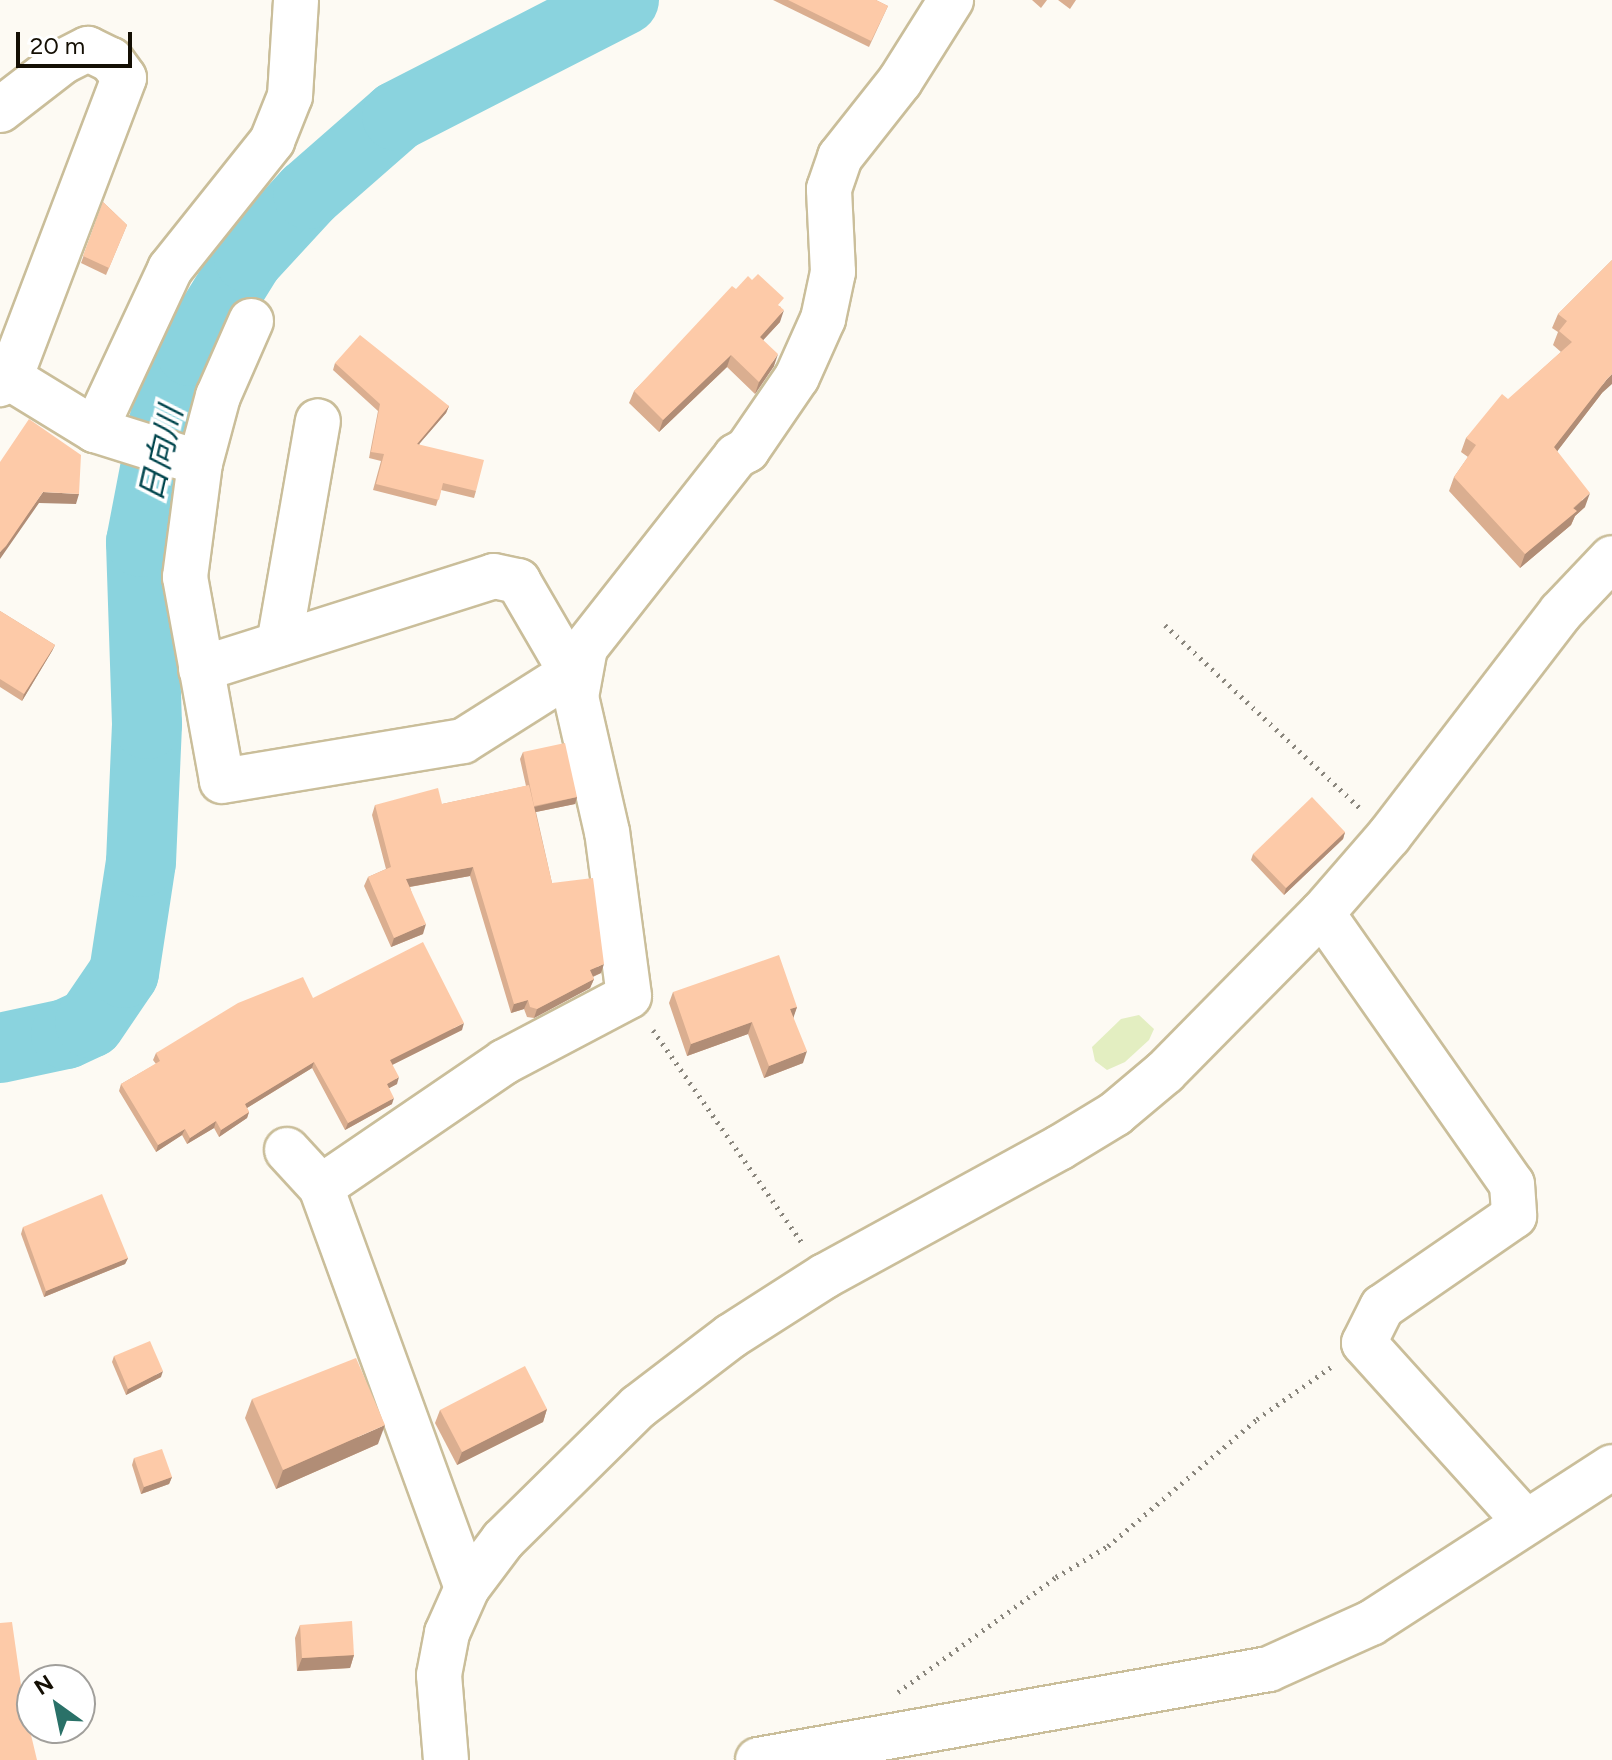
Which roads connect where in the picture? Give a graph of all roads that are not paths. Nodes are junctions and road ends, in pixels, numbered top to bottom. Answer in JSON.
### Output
{"nodes":[{"id":1,"x":296,"y":0,"type":"edge"},
{"id":2,"x":936,"y":4,"type":"edge"},
{"id":3,"x":0,"y":110,"type":"edge"},
{"id":4,"x":251,"y":321,"type":"dead end"},
{"id":5,"x":5,"y":381,"type":"edge"},
{"id":6,"x":318,"y":421,"type":"dead end"},
{"id":7,"x":103,"y":433,"type":"junction"},
{"id":8,"x":193,"y":461,"type":"junction"},
{"id":9,"x":1612,"y":558,"type":"edge"},
{"id":10,"x":279,"y":644,"type":"junction"},
{"id":11,"x":201,"y":669,"type":"junction"},
{"id":12,"x":575,"y":669,"type":"junction"},
{"id":13,"x":1322,"y":913,"type":"junction"},
{"id":14,"x":287,"y":1150,"type":"dead end"},
{"id":15,"x":321,"y":1187,"type":"junction"},
{"id":16,"x":1612,"y":1467,"type":"edge"},
{"id":17,"x":1526,"y":1522,"type":"junction"},
{"id":18,"x":467,"y":1588,"type":"junction"},
{"id":19,"x":773,"y":1758,"type":"edge"},
{"id":20,"x":446,"y":1760,"type":"edge"}],
"edges":[{"from":1,"to":7,"type":"street"},
{"from":2,"to":12,"type":"street"},
{"from":3,"to":5,"type":"street"},
{"from":4,"to":8,"type":"street"},
{"from":5,"to":7,"type":"street"},
{"from":6,"to":10,"type":"street"},
{"from":7,"to":8,"type":"street"},
{"from":8,"to":11,"type":"street"},
{"from":9,"to":13,"type":"street"},
{"from":10,"to":11,"type":"street"},
{"from":10,"to":12,"type":"street"},
{"from":11,"to":12,"type":"street"},
{"from":12,"to":15,"type":"street"},
{"from":13,"to":17,"type":"street"},
{"from":13,"to":18,"type":"street"},
{"from":14,"to":15,"type":"street"},
{"from":15,"to":18,"type":"street"},
{"from":16,"to":17,"type":"street"},
{"from":17,"to":19,"type":"street"},
{"from":18,"to":20,"type":"street"}]}
